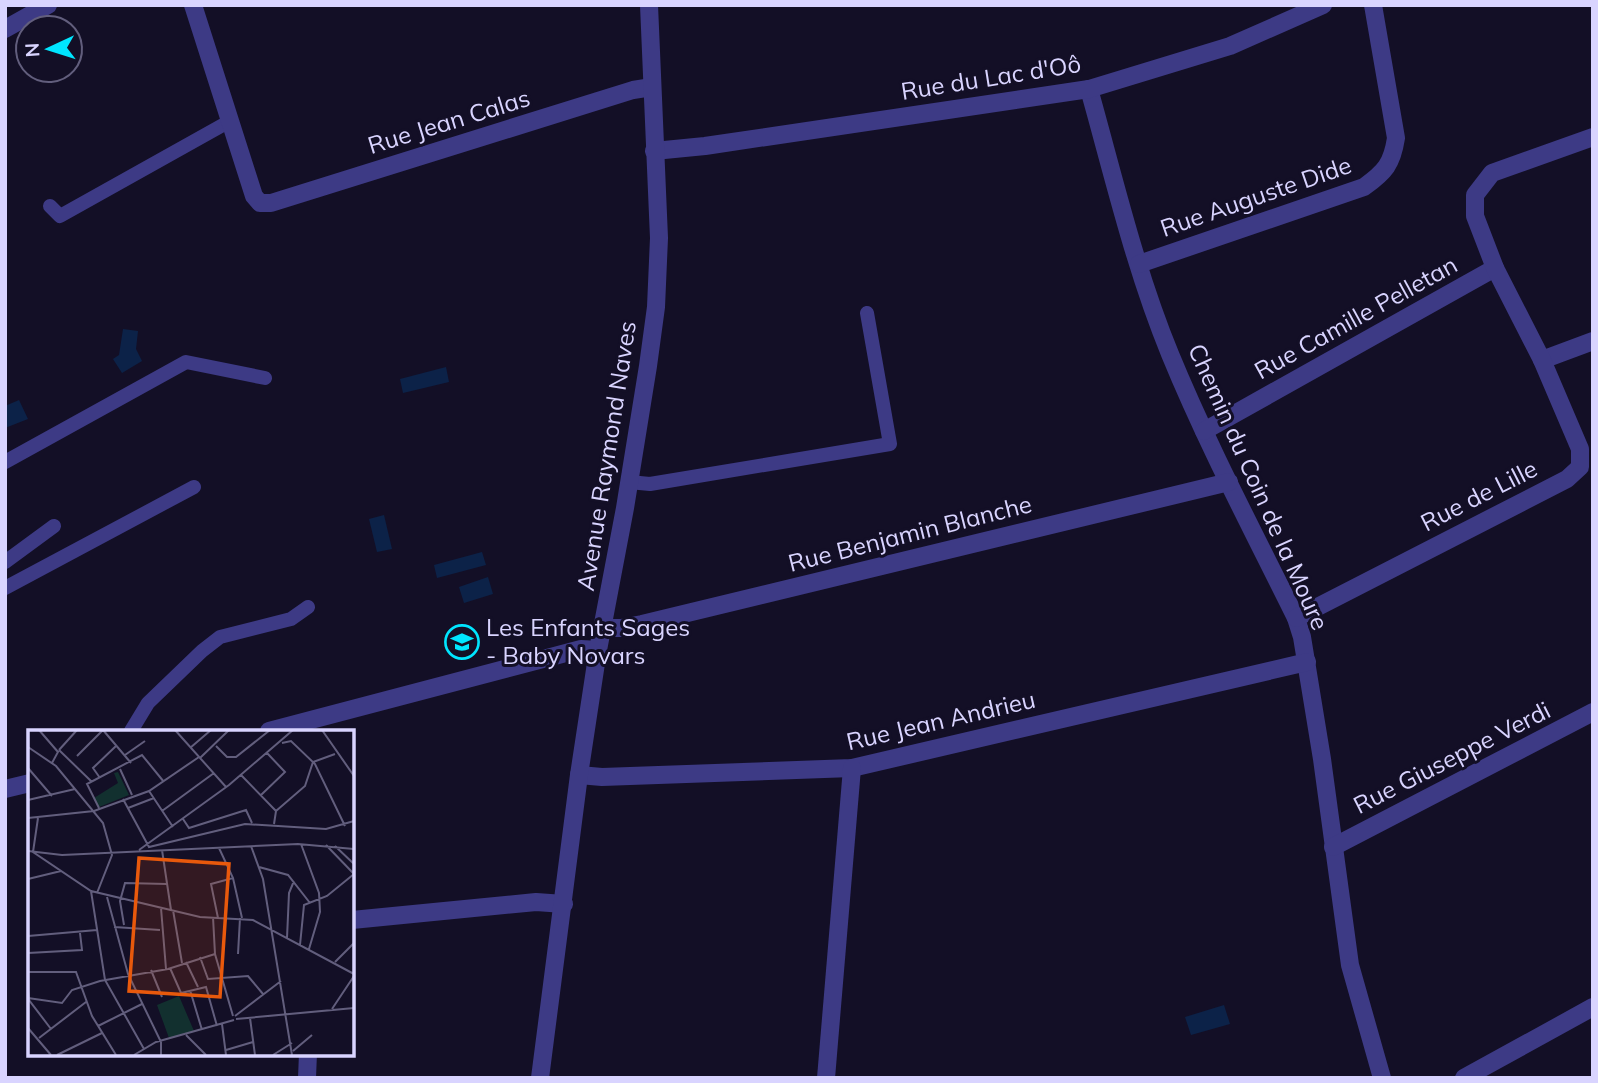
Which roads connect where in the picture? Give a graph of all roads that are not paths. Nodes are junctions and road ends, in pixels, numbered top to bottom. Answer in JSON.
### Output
{"nodes":[{"id":1,"x":48,"y":5,"type":"edge"},
{"id":2,"x":193,"y":5,"type":"edge"},
{"id":3,"x":649,"y":5,"type":"edge"},
{"id":4,"x":1322,"y":5,"type":"edge"},
{"id":5,"x":1373,"y":5,"type":"edge"},
{"id":6,"x":5,"y":29,"type":"edge"},
{"id":7,"x":652,"y":87,"type":"junction"},
{"id":8,"x":1089,"y":89,"type":"junction"},
{"id":9,"x":230,"y":121,"type":"junction"},
{"id":10,"x":1593,"y":136,"type":"edge"},
{"id":11,"x":654,"y":151,"type":"junction"},
{"id":12,"x":50,"y":206,"type":"dead end"},
{"id":13,"x":1139,"y":264,"type":"junction"},
{"id":14,"x":1495,"y":268,"type":"junction"},
{"id":15,"x":867,"y":313,"type":"dead end"},
{"id":16,"x":1593,"y":341,"type":"edge"},
{"id":17,"x":1542,"y":360,"type":"junction"},
{"id":18,"x":265,"y":378,"type":"dead end"},
{"id":19,"x":1205,"y":430,"type":"junction"},
{"id":20,"x":5,"y":462,"type":"edge"},
{"id":21,"x":629,"y":481,"type":"junction"},
{"id":22,"x":1229,"y":482,"type":"junction"},
{"id":23,"x":194,"y":487,"type":"dead end"},
{"id":24,"x":54,"y":526,"type":"dead end"},
{"id":25,"x":5,"y":562,"type":"edge"},
{"id":26,"x":5,"y":588,"type":"edge"},
{"id":27,"x":309,"y":607,"type":"dead end"},
{"id":28,"x":1296,"y":618,"type":"junction"},
{"id":29,"x":603,"y":628,"type":"junction"},
{"id":30,"x":598,"y":650,"type":"junction"},
{"id":31,"x":1307,"y":662,"type":"junction"},
{"id":32,"x":1593,"y":712,"type":"edge"},
{"id":33,"x":291,"y":729,"type":"edge"},
{"id":34,"x":132,"y":730,"type":"edge"},
{"id":35,"x":852,"y":768,"type":"junction"},
{"id":36,"x":579,"y":775,"type":"junction"},
{"id":37,"x":28,"y":783,"type":"edge"},
{"id":38,"x":5,"y":789,"type":"edge"},
{"id":39,"x":1333,"y":847,"type":"junction"},
{"id":40,"x":564,"y":904,"type":"junction"},
{"id":41,"x":354,"y":920,"type":"edge"},
{"id":42,"x":1593,"y":1007,"type":"edge"},
{"id":43,"x":308,"y":1055,"type":"edge"},
{"id":44,"x":307,"y":1078,"type":"edge"},
{"id":45,"x":540,"y":1078,"type":"edge"},
{"id":46,"x":826,"y":1078,"type":"edge"},
{"id":47,"x":1382,"y":1078,"type":"edge"},
{"id":48,"x":1464,"y":1078,"type":"edge"}],
"edges":[{"from":1,"to":6,"type":"street"},
{"from":2,"to":9,"type":"street"},
{"from":3,"to":7,"type":"street","name":"Avenue Raymond Naves"},
{"from":4,"to":8,"type":"street","name":"Rue du Lac d'Oô"},
{"from":5,"to":13,"type":"street","name":"Rue Auguste Dide"},
{"from":7,"to":9,"type":"street","name":"Rue Jean Calas"},
{"from":7,"to":11,"type":"street","name":"Avenue Raymond Naves"},
{"from":8,"to":11,"type":"street","name":"Rue du Lac d'Oô"},
{"from":8,"to":13,"type":"street","name":"Chemin du Coin de la Moure"},
{"from":9,"to":12,"type":"lane"},
{"from":10,"to":14,"type":"street"},
{"from":11,"to":21,"type":"street","name":"Avenue Raymond Naves"},
{"from":13,"to":19,"type":"street","name":"Chemin du Coin de la Moure"},
{"from":14,"to":17,"type":"street"},
{"from":14,"to":19,"type":"street","name":"Rue Camille Pelletan"},
{"from":15,"to":21,"type":"lane"},
{"from":16,"to":17,"type":"street"},
{"from":17,"to":28,"type":"street","name":"Rue de Lille"},
{"from":18,"to":20,"type":"lane"},
{"from":19,"to":22,"type":"street","name":"Chemin du Coin de la Moure"},
{"from":21,"to":29,"type":"street","name":"Avenue Raymond Naves"},
{"from":22,"to":28,"type":"street","name":"Chemin du Coin de la Moure"},
{"from":22,"to":29,"type":"street","name":"Rue Benjamin Blanche"},
{"from":23,"to":26,"type":"lane"},
{"from":24,"to":25,"type":"lane"},
{"from":27,"to":34,"type":"lane"},
{"from":28,"to":31,"type":"street","name":"Chemin du Coin de la Moure"},
{"from":29,"to":30,"type":"street","name":"Avenue Raymond Naves"},
{"from":30,"to":33,"type":"street"},
{"from":30,"to":36,"type":"street","name":"Avenue Raymond Naves"},
{"from":31,"to":35,"type":"street","name":"Rue Jean Andrieu"},
{"from":31,"to":39,"type":"street","name":"Chemin du Coin de la Moure"},
{"from":32,"to":39,"type":"street","name":"Rue Giuseppe Verdi"},
{"from":35,"to":36,"type":"street","name":"Rue Jean Andrieu"},
{"from":35,"to":46,"type":"street"},
{"from":36,"to":40,"type":"street","name":"Avenue Raymond Naves"},
{"from":37,"to":38,"type":"street"},
{"from":39,"to":47,"type":"street","name":"Chemin du Coin de la Moure"},
{"from":40,"to":41,"type":"street"},
{"from":40,"to":45,"type":"street","name":"Avenue Raymond Naves"},
{"from":42,"to":48,"type":"street"},
{"from":43,"to":44,"type":"street"}]}
